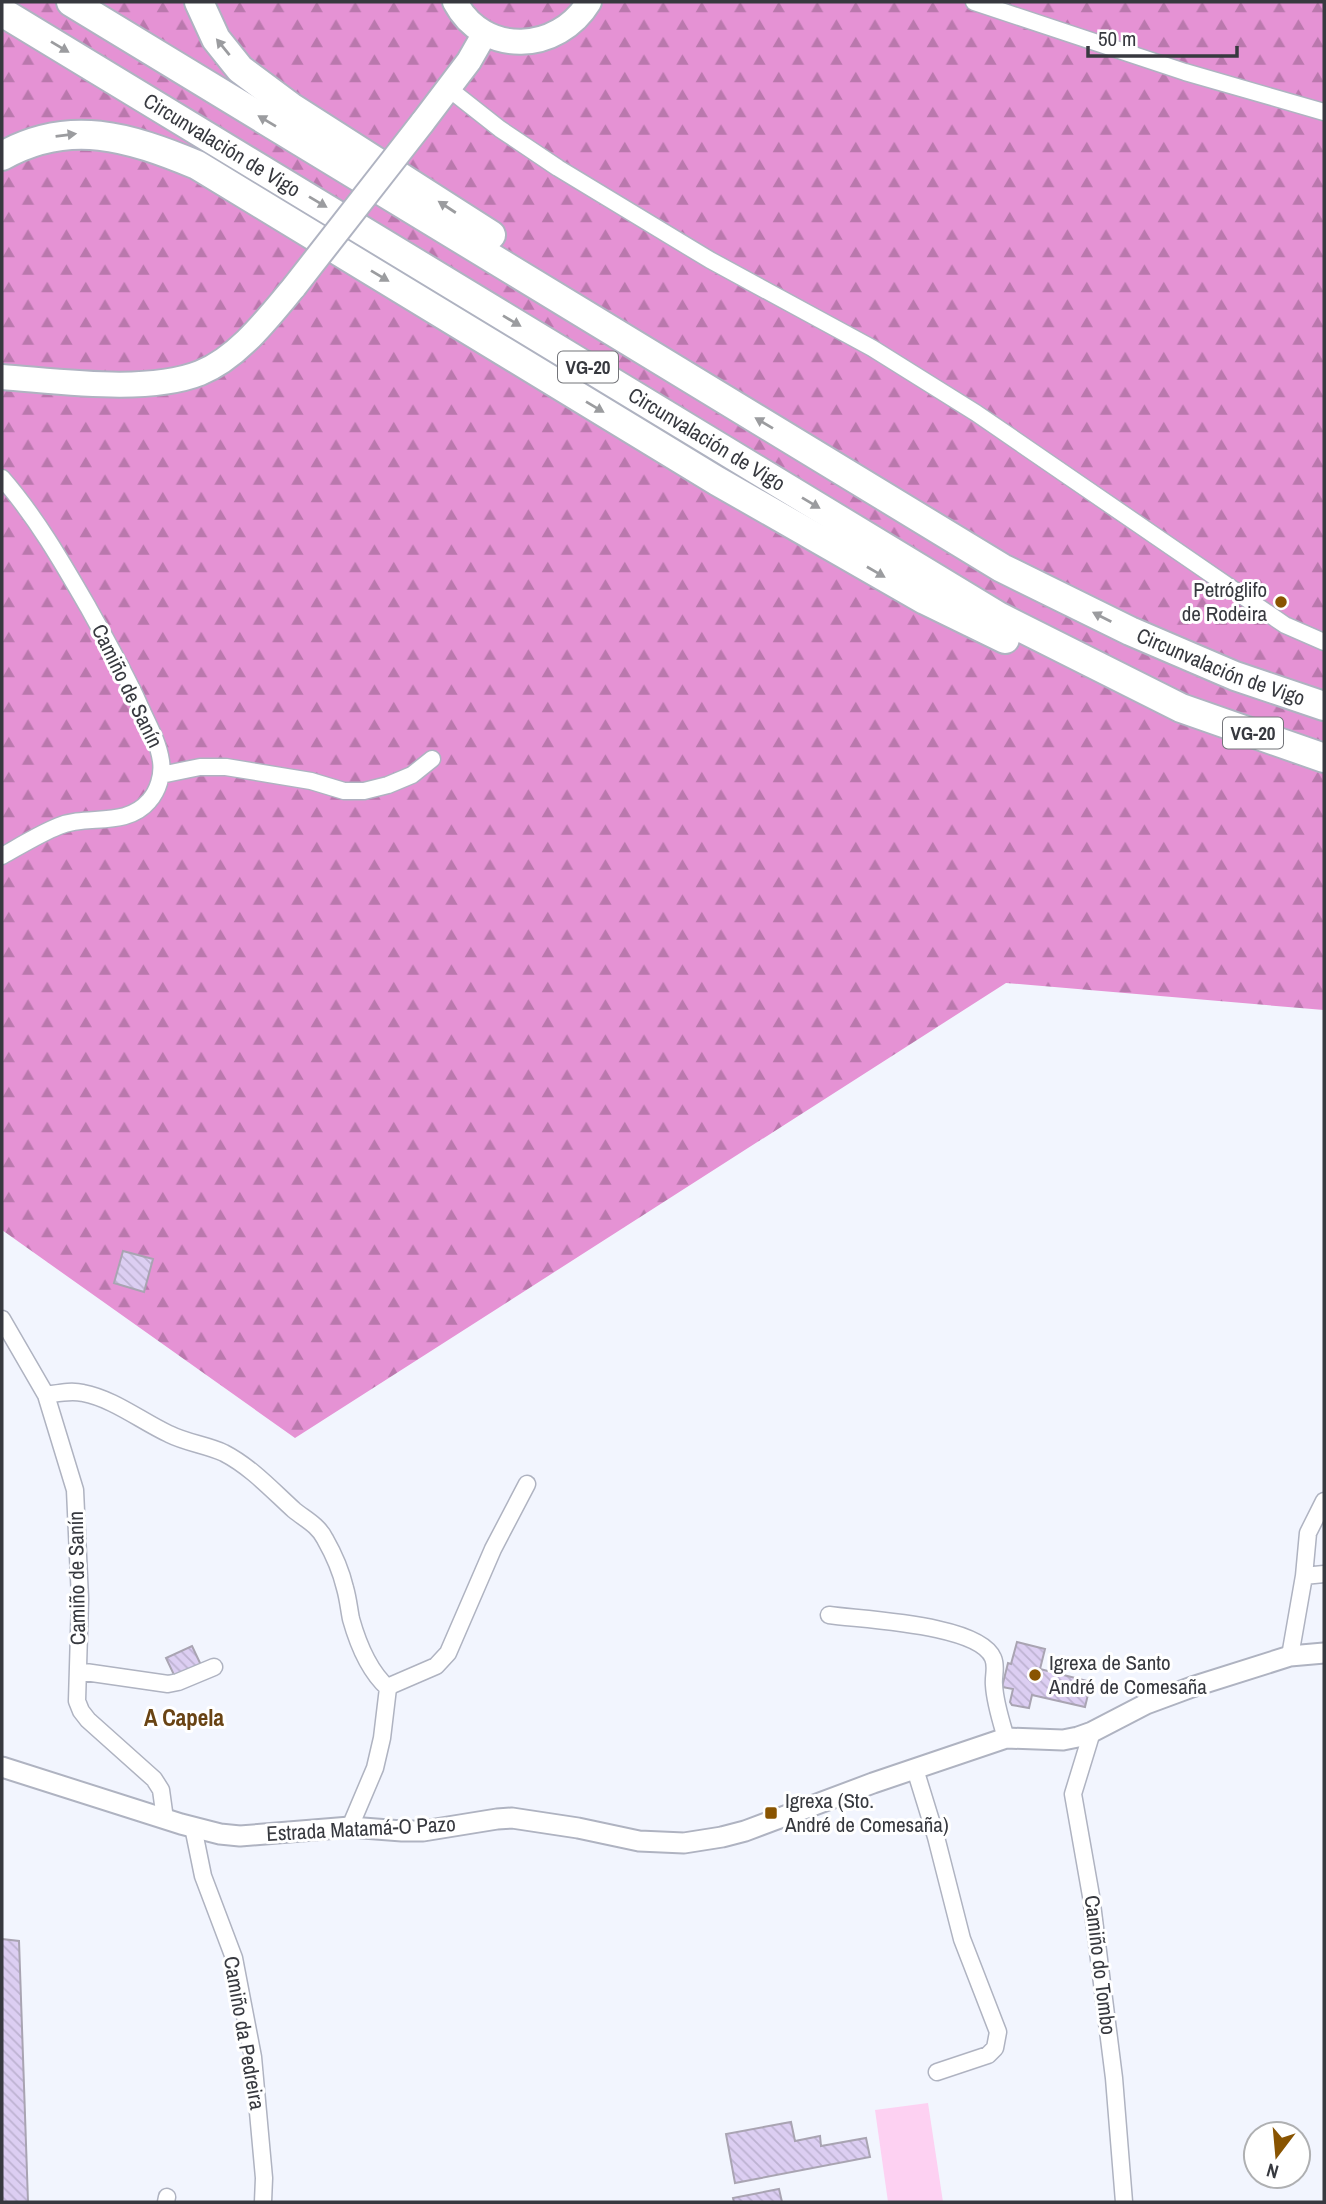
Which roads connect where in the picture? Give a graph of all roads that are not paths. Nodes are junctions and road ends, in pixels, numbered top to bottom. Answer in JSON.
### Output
{"nodes":[{"id":1,"x":71,"y":2,"type":"edge"},
{"id":2,"x":199,"y":2,"type":"edge"},
{"id":3,"x":455,"y":2,"type":"edge"},
{"id":4,"x":589,"y":2,"type":"edge"},
{"id":5,"x":974,"y":2,"type":"edge"},
{"id":6,"x":2,"y":12,"type":"edge"},
{"id":7,"x":485,"y":33,"type":"junction"},
{"id":8,"x":448,"y":88,"type":"junction"},
{"id":9,"x":1324,"y":112,"type":"edge"},
{"id":10,"x":2,"y":156,"type":"edge"},
{"id":11,"x":577,"y":309,"type":"junction"},
{"id":12,"x":2,"y":377,"type":"edge"},
{"id":13,"x":2,"y":478,"type":"edge"},
{"id":14,"x":1324,"y":642,"type":"edge"},
{"id":15,"x":1324,"y":706,"type":"edge"},
{"id":16,"x":1181,"y":708,"type":"junction"},
{"id":17,"x":1324,"y":758,"type":"edge"},
{"id":18,"x":432,"y":759,"type":"dead end"},
{"id":19,"x":161,"y":775,"type":"junction"},
{"id":20,"x":2,"y":856,"type":"edge"},
{"id":21,"x":2,"y":1320,"type":"edge"},
{"id":22,"x":7,"y":1342,"type":"edge"},
{"id":23,"x":46,"y":1395,"type":"junction"},
{"id":24,"x":527,"y":1484,"type":"dead end"},
{"id":25,"x":1324,"y":1501,"type":"edge"},
{"id":26,"x":1324,"y":1574,"type":"edge"},
{"id":27,"x":1304,"y":1576,"type":"junction"},
{"id":28,"x":829,"y":1615,"type":"dead end"},
{"id":29,"x":1324,"y":1653,"type":"edge"},
{"id":30,"x":1290,"y":1656,"type":"junction"},
{"id":31,"x":214,"y":1667,"type":"dead end"},
{"id":32,"x":78,"y":1671,"type":"junction"},
{"id":33,"x":388,"y":1688,"type":"junction"},
{"id":34,"x":1092,"y":1732,"type":"junction"},
{"id":35,"x":1006,"y":1738,"type":"junction"},
{"id":36,"x":2,"y":1767,"type":"edge"},
{"id":37,"x":915,"y":1769,"type":"junction"},
{"id":38,"x":165,"y":1819,"type":"junction"},
{"id":39,"x":193,"y":1827,"type":"junction"},
{"id":40,"x":350,"y":1827,"type":"junction"},
{"id":41,"x":937,"y":2072,"type":"dead end"},
{"id":42,"x":263,"y":2202,"type":"edge"},
{"id":43,"x":1124,"y":2202,"type":"edge"}],
"edges":[{"from":11,"to":1,"type":"highway","name":"Circunvalación de Vigo","number":"VG-20","one_way":true},
{"from":11,"to":2,"type":"highway","one_way":true},
{"from":3,"to":7,"type":"main road"},
{"from":4,"to":7,"type":"main road"},
{"from":5,"to":9,"type":"street"},
{"from":6,"to":16,"type":"highway","name":"Circunvalación de Vigo","number":"VG-20","one_way":true},
{"from":7,"to":8,"type":"main road"},
{"from":8,"to":12,"type":"main road","bridge":true},
{"from":8,"to":14,"type":"street"},
{"from":10,"to":16,"type":"highway","one_way":true},
{"from":15,"to":11,"type":"highway","name":"Circunvalación de Vigo","number":"VG-20","one_way":true},
{"from":13,"to":19,"type":"street","name":"Camiño de Sanín"},
{"from":16,"to":17,"type":"highway","name":"Circunvalación de Vigo","number":"VG-20"},
{"from":18,"to":19,"type":"street"},
{"from":19,"to":20,"type":"street","name":"Camiño de Sanín"},
{"from":21,"to":22,"type":"street","name":"Camiño de Sanín"},
{"from":22,"to":23,"type":"street","name":"Camiño de Sanín"},
{"from":23,"to":32,"type":"street","name":"Camiño de Sanín"},
{"from":23,"to":33,"type":"street"},
{"from":24,"to":33,"type":"street"},
{"from":25,"to":27,"type":"street"},
{"from":26,"to":27,"type":"street"},
{"from":27,"to":30,"type":"street"},
{"from":28,"to":35,"type":"street"},
{"from":29,"to":30,"type":"street","name":"Estrada Matamá-O Pazo"},
{"from":30,"to":34,"type":"street","name":"Estrada Matamá-O Pazo"},
{"from":31,"to":32,"type":"street"},
{"from":32,"to":38,"type":"street","name":"Camiño de Sanín"},
{"from":33,"to":40,"type":"street"},
{"from":34,"to":35,"type":"street","name":"Estrada Matamá-O Pazo"},
{"from":34,"to":43,"type":"street","name":"Camiño do Tombo"},
{"from":35,"to":37,"type":"street","name":"Estrada Matamá-O Pazo"},
{"from":36,"to":38,"type":"street","name":"Estrada Matamá-O Pazo"},
{"from":37,"to":40,"type":"street","name":"Estrada Matamá-O Pazo"},
{"from":37,"to":41,"type":"street"},
{"from":38,"to":39,"type":"street","name":"Estrada Matamá-O Pazo"},
{"from":39,"to":40,"type":"street","name":"Estrada Matamá-O Pazo"},
{"from":39,"to":42,"type":"street","name":"Camiño da Pedreira"}]}
